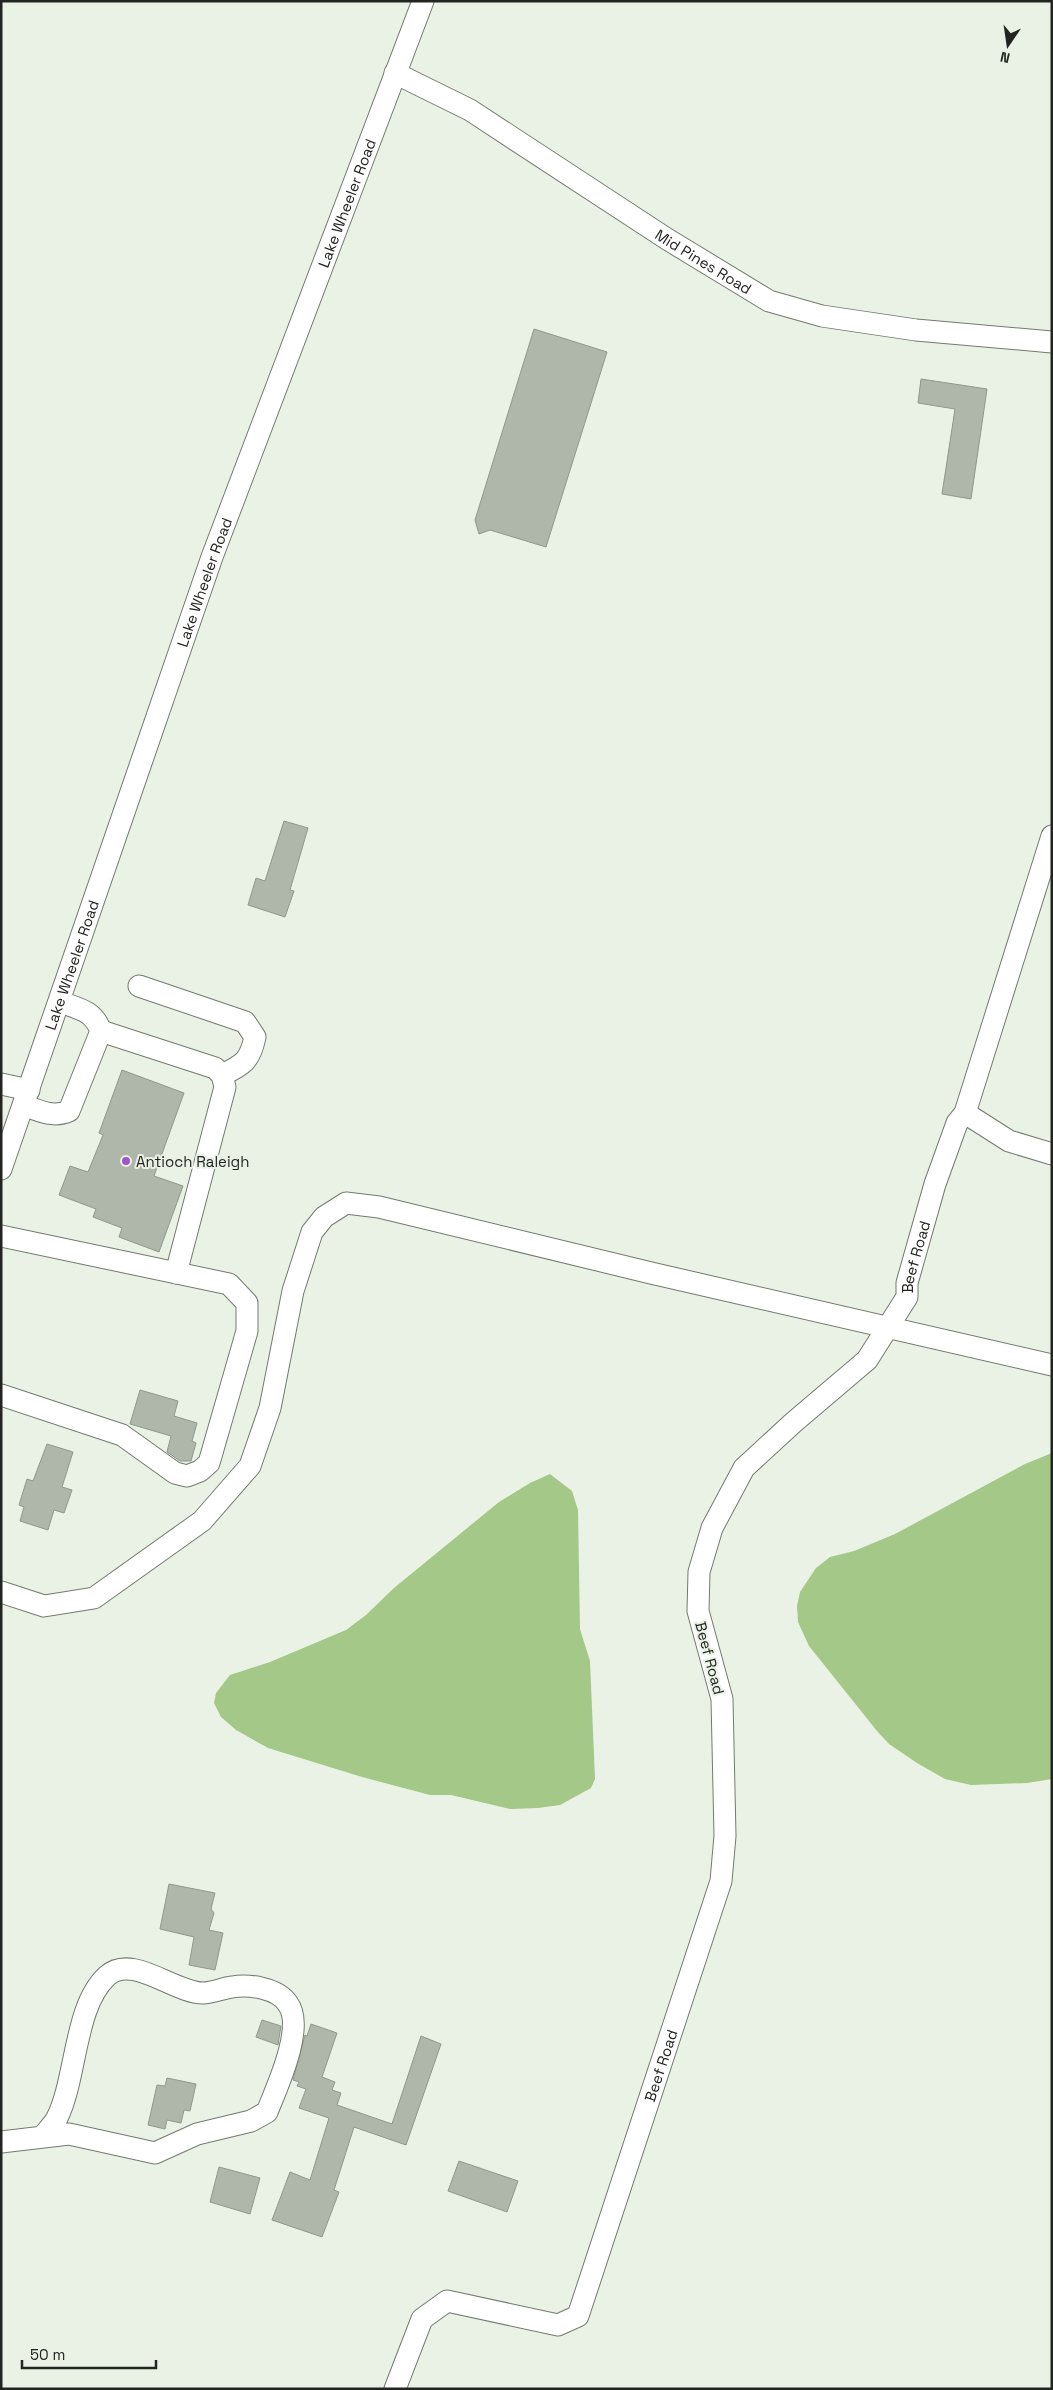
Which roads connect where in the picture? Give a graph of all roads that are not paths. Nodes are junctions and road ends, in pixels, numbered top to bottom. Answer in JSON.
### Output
{"nodes":[{"id":1,"x":423,"y":1,"type":"edge"},
{"id":2,"x":394,"y":73,"type":"junction"},
{"id":3,"x":1052,"y":342,"type":"edge"},
{"id":4,"x":1052,"y":836,"type":"edge"},
{"id":5,"x":139,"y":986,"type":"dead end"},
{"id":6,"x":60,"y":1002,"type":"junction"},
{"id":7,"x":101,"y":1031,"type":"junction"},
{"id":8,"x":222,"y":1076,"type":"junction"},
{"id":9,"x":1,"y":1084,"type":"edge"},
{"id":10,"x":26,"y":1098,"type":"junction"},
{"id":11,"x":965,"y":1113,"type":"junction"},
{"id":12,"x":1052,"y":1154,"type":"edge"},
{"id":13,"x":1,"y":1169,"type":"edge"},
{"id":14,"x":1,"y":1236,"type":"edge"},
{"id":15,"x":176,"y":1273,"type":"junction"},
{"id":16,"x":890,"y":1327,"type":"junction"},
{"id":17,"x":1052,"y":1364,"type":"edge"},
{"id":18,"x":1,"y":1395,"type":"edge"},
{"id":19,"x":1,"y":1592,"type":"edge"},
{"id":20,"x":44,"y":2136,"type":"junction"},
{"id":21,"x":1,"y":2142,"type":"edge"},
{"id":22,"x":395,"y":2389,"type":"edge"}],
"edges":[{"from":1,"to":2,"type":"street","name":"Lake Wheeler Road"},
{"from":2,"to":3,"type":"street","name":"Mid Pines Road"},
{"from":2,"to":6,"type":"street","name":"Lake Wheeler Road"},
{"from":4,"to":11,"type":"street","name":"Beef Road"},
{"from":5,"to":8,"type":"street"},
{"from":6,"to":7,"type":"street"},
{"from":6,"to":10,"type":"street","name":"Lake Wheeler Road"},
{"from":7,"to":8,"type":"street"},
{"from":7,"to":10,"type":"street"},
{"from":8,"to":15,"type":"street"},
{"from":9,"to":10,"type":"street"},
{"from":10,"to":13,"type":"street","name":"Lake Wheeler Road"},
{"from":11,"to":12,"type":"street"},
{"from":11,"to":16,"type":"street","name":"Beef Road"},
{"from":14,"to":15,"type":"street"},
{"from":15,"to":18,"type":"street"},
{"from":16,"to":17,"type":"street"},
{"from":16,"to":19,"type":"street"},
{"from":16,"to":22,"type":"street","name":"Beef Road"},
{"from":20,"to":20,"type":"street"},
{"from":20,"to":21,"type":"street"}]}
